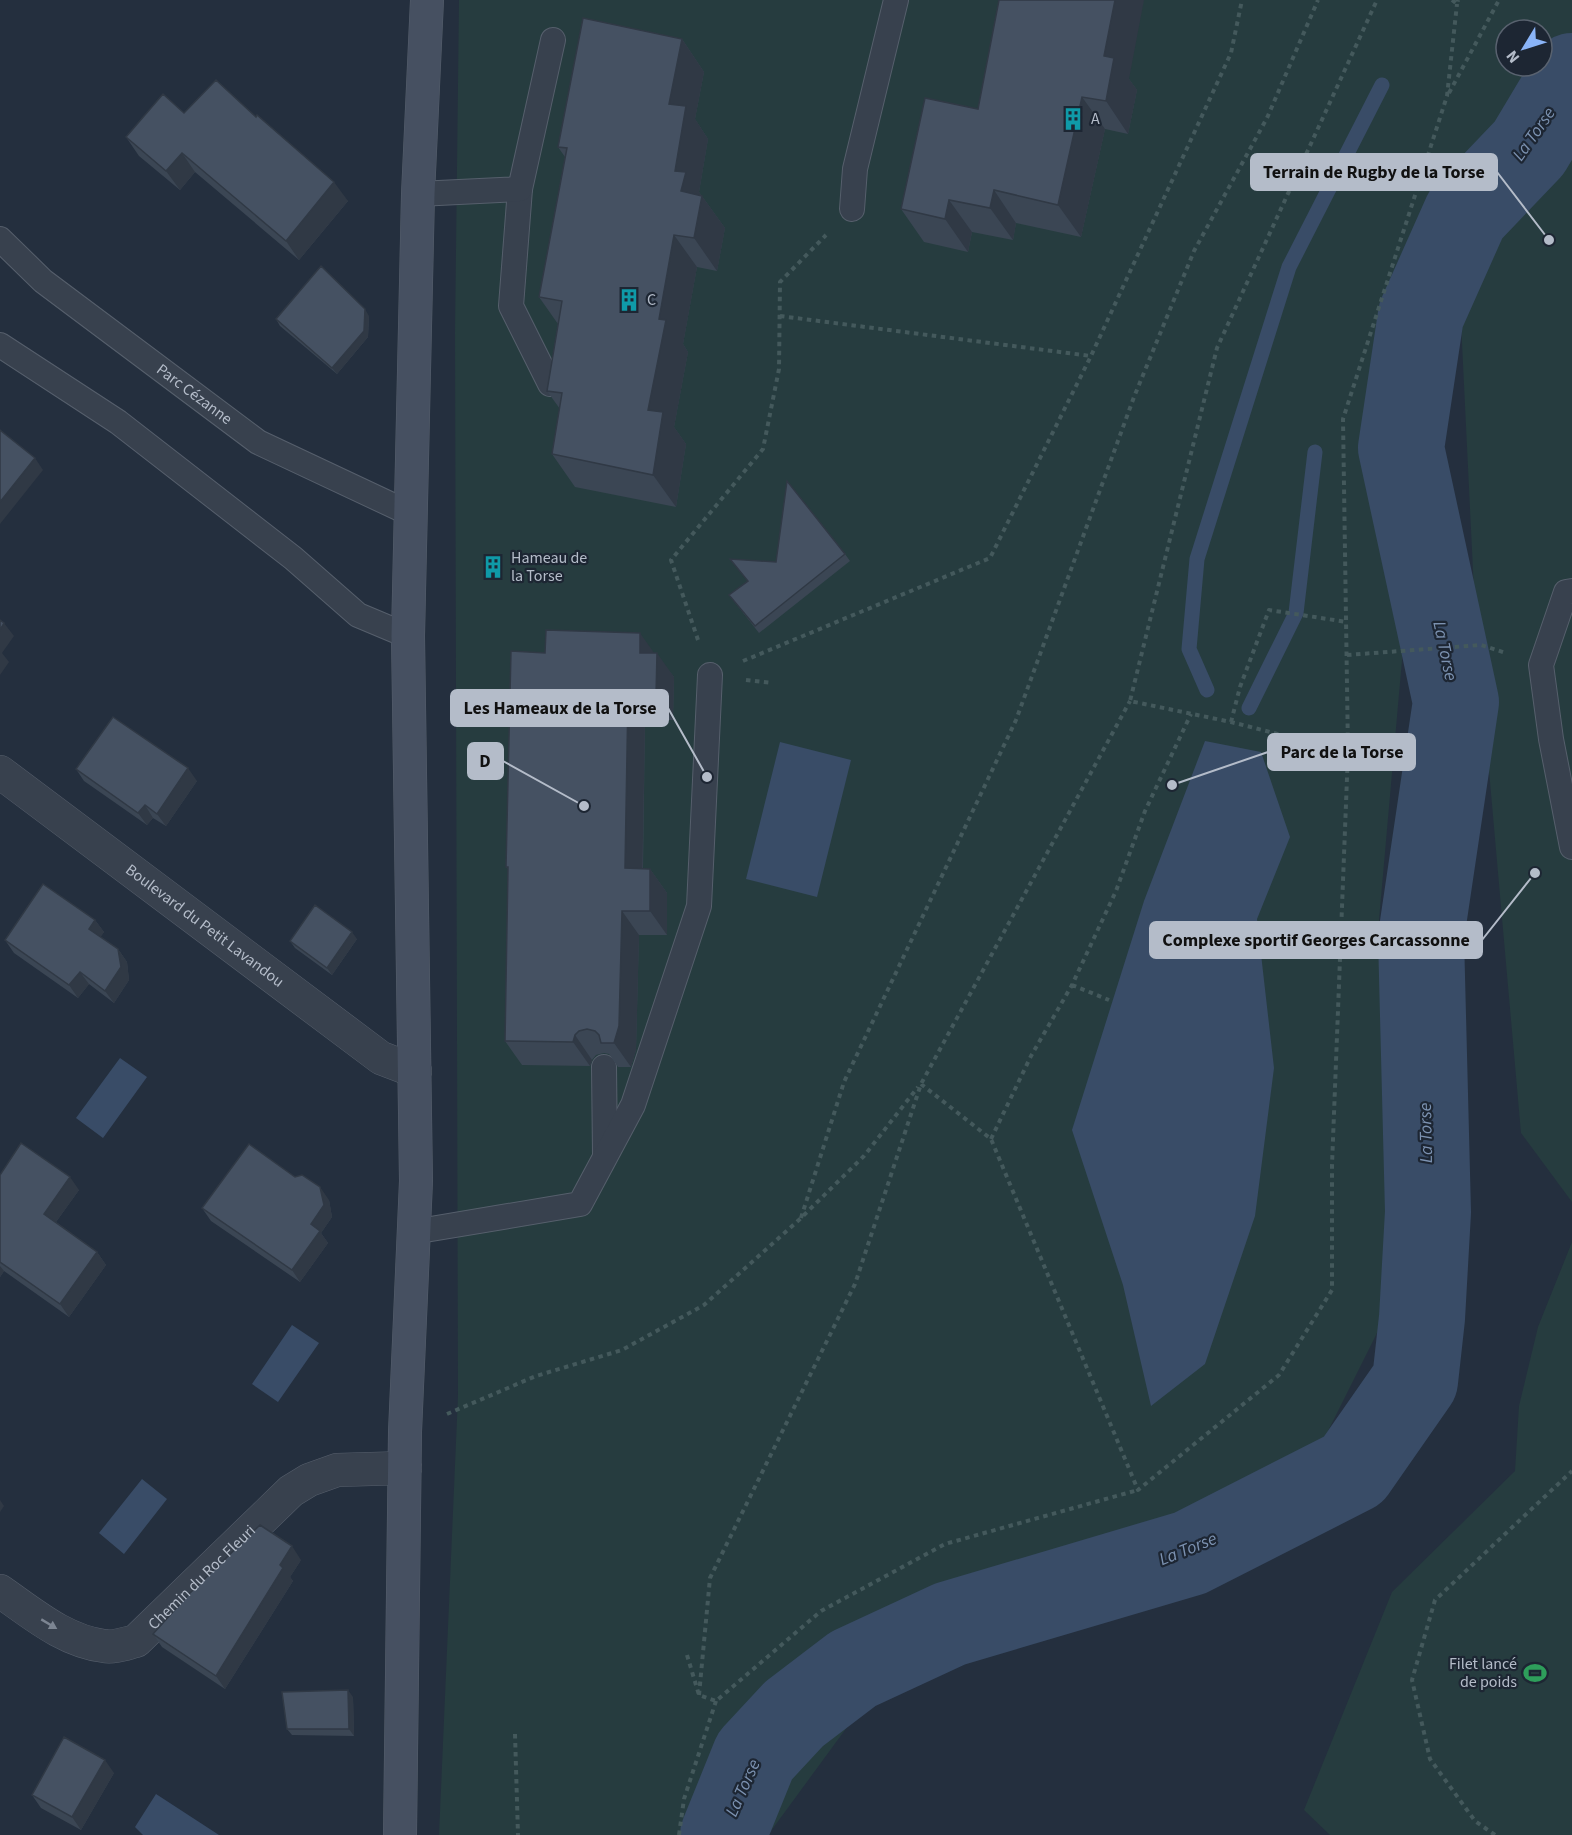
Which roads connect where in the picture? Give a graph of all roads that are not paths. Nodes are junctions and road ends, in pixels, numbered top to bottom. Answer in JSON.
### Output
{"nodes":[{"id":1,"x":427,"y":0,"type":"edge"},
{"id":2,"x":896,"y":0,"type":"edge"},
{"id":3,"x":553,"y":40,"type":"dead end"},
{"id":4,"x":520,"y":189,"type":"junction"},
{"id":5,"x":418,"y":194,"type":"junction"},
{"id":6,"x":852,"y":209,"type":"road end"},
{"id":7,"x":0,"y":239,"type":"edge"},
{"id":8,"x":0,"y":345,"type":"edge"},
{"id":9,"x":550,"y":384,"type":"edge"},
{"id":10,"x":411,"y":514,"type":"junction"},
{"id":11,"x":1572,"y":591,"type":"edge"},
{"id":12,"x":408,"y":636,"type":"junction"},
{"id":13,"x":710,"y":675,"type":"road end"},
{"id":14,"x":0,"y":772,"type":"edge"},
{"id":15,"x":1572,"y":847,"type":"edge"},
{"id":16,"x":604,"y":1067,"type":"edge"},
{"id":17,"x":415,"y":1071,"type":"junction"},
{"id":18,"x":605,"y":1157,"type":"junction"},
{"id":19,"x":413,"y":1232,"type":"junction"},
{"id":20,"x":405,"y":1468,"type":"junction"},
{"id":21,"x":0,"y":1592,"type":"edge"},
{"id":22,"x":400,"y":1835,"type":"edge"}],
"edges":[{"from":1,"to":5,"type":"street"},
{"from":2,"to":6,"type":"lane"},
{"from":3,"to":4,"type":"lane"},
{"from":4,"to":5,"type":"lane"},
{"from":4,"to":9,"type":"lane"},
{"from":5,"to":10,"type":"street"},
{"from":7,"to":10,"type":"lane","name":"Parc Cézanne"},
{"from":8,"to":12,"type":"lane"},
{"from":10,"to":12,"type":"street"},
{"from":11,"to":15,"type":"lane"},
{"from":12,"to":17,"type":"street"},
{"from":13,"to":18,"type":"lane"},
{"from":14,"to":17,"type":"street","name":"Boulevard du Petit Lavandou"},
{"from":16,"to":18,"type":"lane"},
{"from":17,"to":19,"type":"street"},
{"from":18,"to":19,"type":"lane"},
{"from":19,"to":20,"type":"street"},
{"from":21,"to":20,"type":"street","name":"Chemin du Roc Fleuri","one_way":true},
{"from":20,"to":22,"type":"street"}]}
